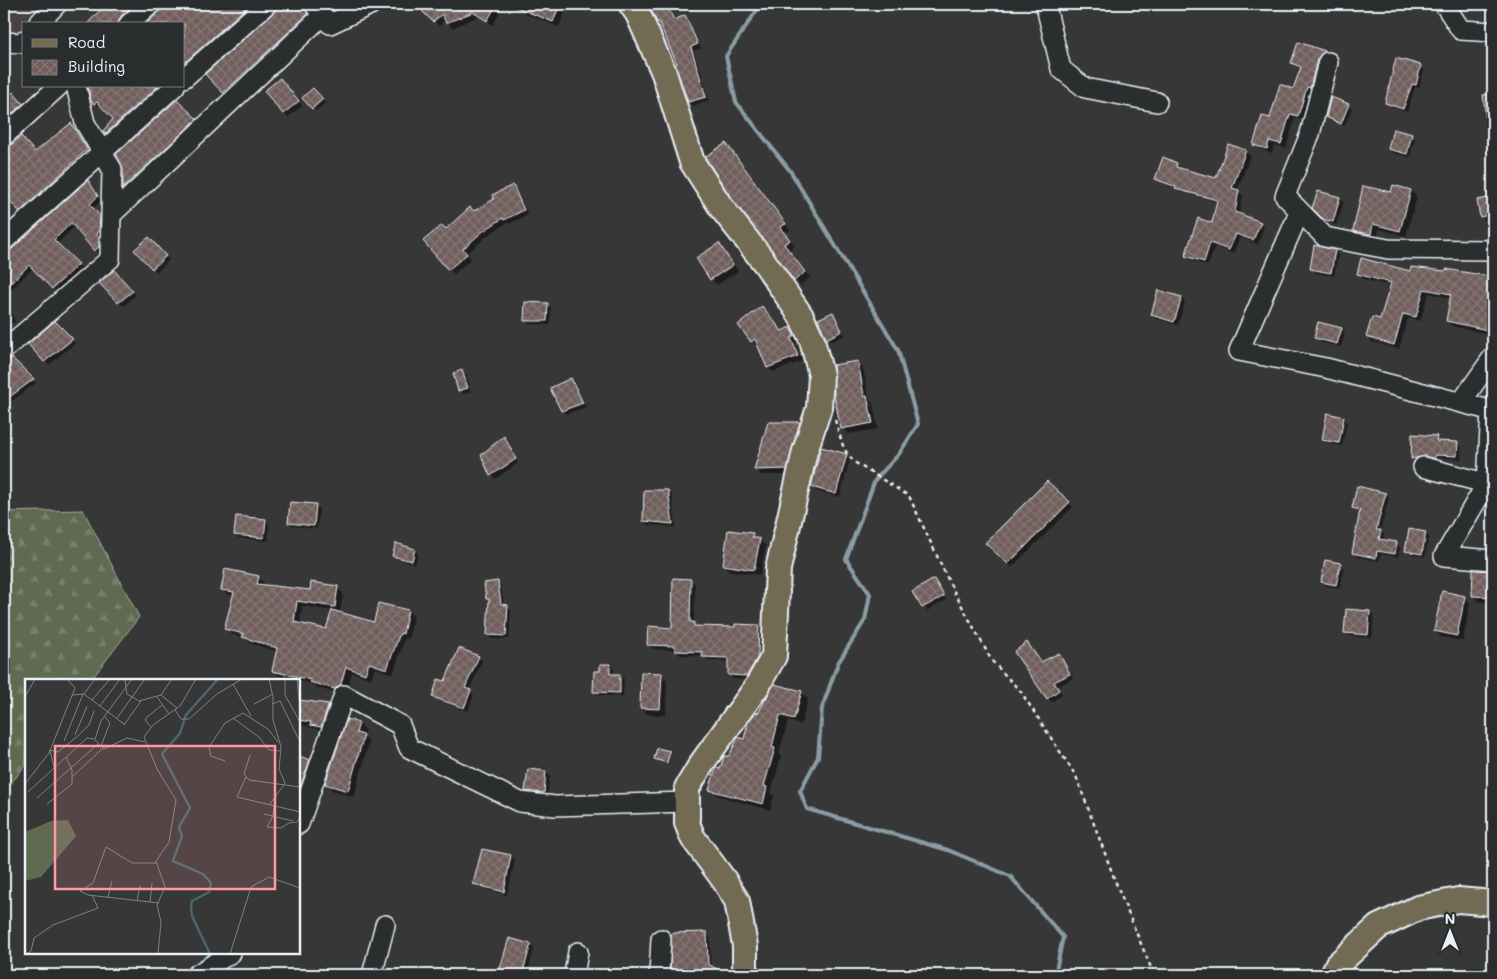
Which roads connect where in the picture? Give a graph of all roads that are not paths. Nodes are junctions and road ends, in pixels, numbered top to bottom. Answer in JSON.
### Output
{"nodes":[{"id":1,"x":57,"y":4,"type":"edge"},
{"id":2,"x":151,"y":4,"type":"edge"},
{"id":3,"x":267,"y":4,"type":"edge"},
{"id":4,"x":372,"y":4,"type":"edge"},
{"id":5,"x":631,"y":4,"type":"edge"},
{"id":6,"x":1048,"y":4,"type":"edge"},
{"id":7,"x":1444,"y":4,"type":"edge"},
{"id":8,"x":319,"y":9,"type":"edge"},
{"id":9,"x":40,"y":22,"type":"edge"},
{"id":10,"x":131,"y":22,"type":"edge"},
{"id":11,"x":1493,"y":32,"type":"edge"},
{"id":12,"x":4,"y":42,"type":"edge"},
{"id":13,"x":22,"y":42,"type":"edge"},
{"id":14,"x":1328,"y":62,"type":"dead end"},
{"id":15,"x":185,"y":77,"type":"edge"},
{"id":16,"x":57,"y":88,"type":"edge"},
{"id":17,"x":77,"y":88,"type":"edge"},
{"id":18,"x":173,"y":88,"type":"edge"},
{"id":19,"x":1157,"y":102,"type":"dead end"},
{"id":20,"x":4,"y":136,"type":"edge"},
{"id":21,"x":103,"y":150,"type":"junction"},
{"id":22,"x":1299,"y":213,"type":"junction"},
{"id":23,"x":111,"y":215,"type":"junction"},
{"id":24,"x":4,"y":241,"type":"edge"},
{"id":25,"x":1493,"y":250,"type":"edge"},
{"id":26,"x":4,"y":350,"type":"edge"},
{"id":27,"x":1493,"y":357,"type":"edge"},
{"id":28,"x":1462,"y":401,"type":"junction"},
{"id":29,"x":1492,"y":410,"type":"edge"},
{"id":30,"x":1423,"y":468,"type":"dead end"},
{"id":31,"x":1490,"y":484,"type":"edge"},
{"id":32,"x":1493,"y":560,"type":"edge"},
{"id":33,"x":687,"y":802,"type":"junction"},
{"id":34,"x":300,"y":821,"type":"edge"},
{"id":35,"x":1493,"y":903,"type":"edge"},
{"id":36,"x":385,"y":925,"type":"dead end"},
{"id":37,"x":661,"y":939,"type":"dead end"},
{"id":38,"x":578,"y":952,"type":"dead end"},
{"id":39,"x":230,"y":954,"type":"edge"},
{"id":40,"x":196,"y":975,"type":"edge"},
{"id":41,"x":372,"y":975,"type":"edge"},
{"id":42,"x":574,"y":975,"type":"edge"},
{"id":43,"x":659,"y":975,"type":"edge"},
{"id":44,"x":745,"y":975,"type":"edge"},
{"id":45,"x":1333,"y":975,"type":"edge"}],
"edges":[{"from":1,"to":9,"type":"street"},
{"from":2,"to":10,"type":"street"},
{"from":3,"to":15,"type":"street"},
{"from":4,"to":8,"type":"street"},
{"from":5,"to":33,"type":"main road"},
{"from":6,"to":19,"type":"street"},
{"from":7,"to":11,"type":"street"},
{"from":8,"to":23,"type":"street"},
{"from":12,"to":13,"type":"street"},
{"from":14,"to":22,"type":"street"},
{"from":16,"to":20,"type":"street"},
{"from":17,"to":21,"type":"street"},
{"from":18,"to":21,"type":"street"},
{"from":21,"to":23,"type":"street"},
{"from":21,"to":24,"type":"street"},
{"from":22,"to":25,"type":"street"},
{"from":22,"to":28,"type":"street"},
{"from":23,"to":26,"type":"street"},
{"from":27,"to":28,"type":"street"},
{"from":28,"to":29,"type":"street"},
{"from":29,"to":31,"type":"street"},
{"from":30,"to":31,"type":"street"},
{"from":31,"to":32,"type":"street"},
{"from":33,"to":34,"type":"street"},
{"from":33,"to":44,"type":"main road"},
{"from":35,"to":45,"type":"main road"},
{"from":36,"to":41,"type":"street"},
{"from":37,"to":43,"type":"street"},
{"from":38,"to":42,"type":"street"},
{"from":39,"to":40,"type":"street"}]}
